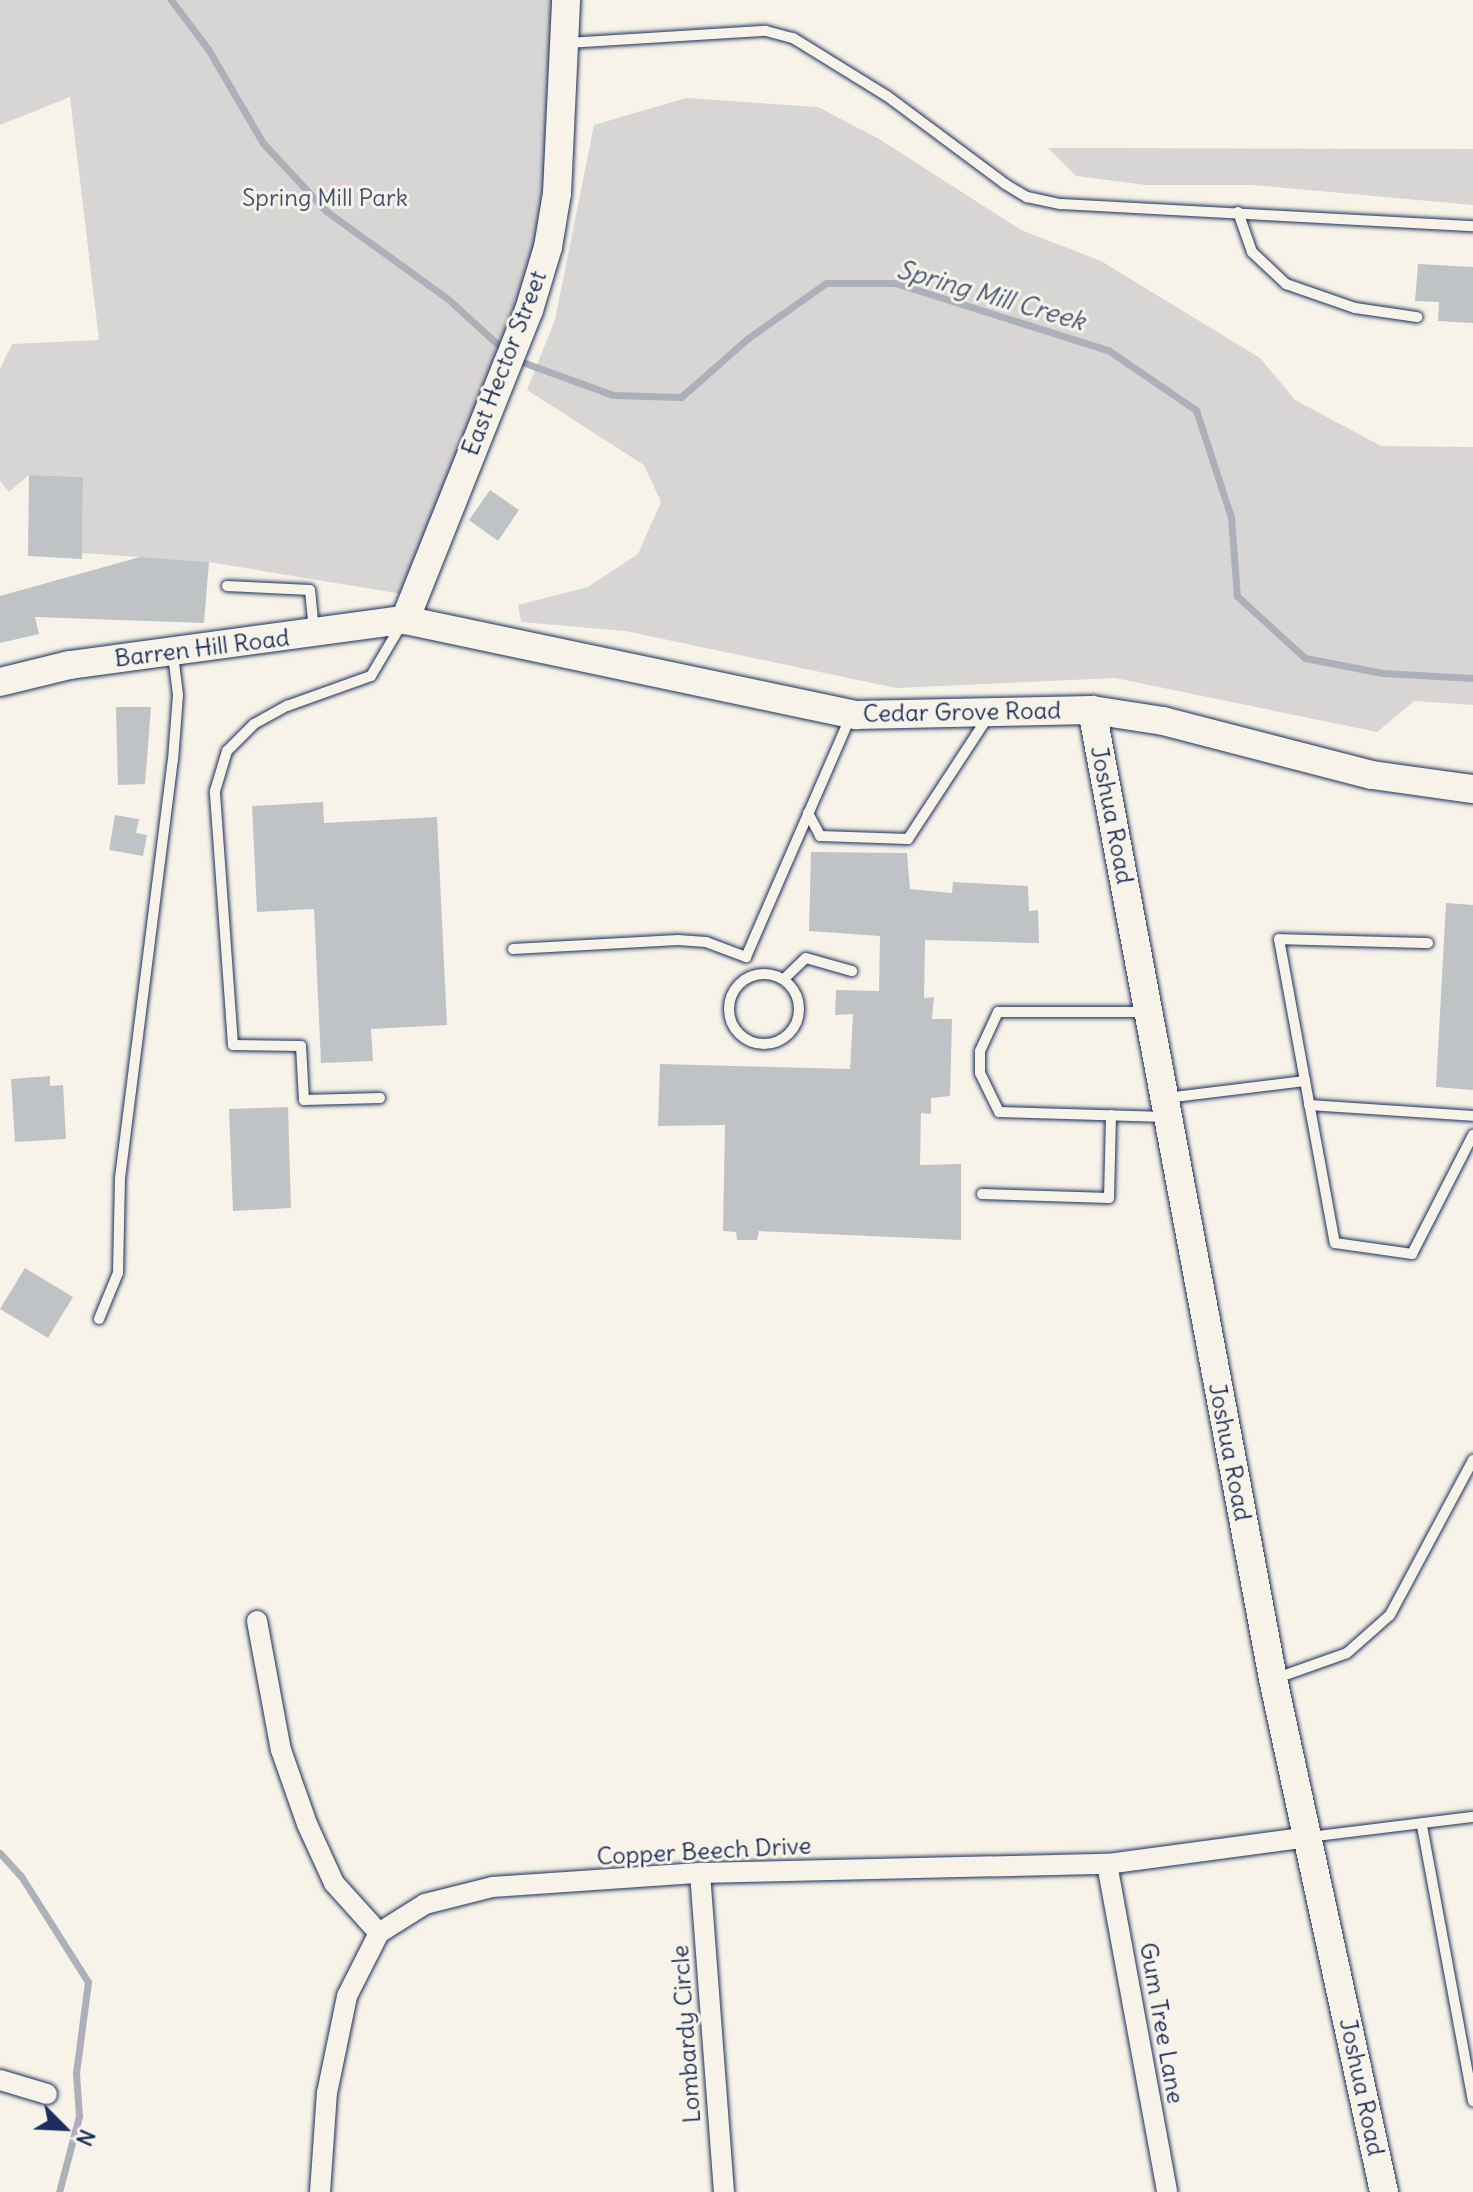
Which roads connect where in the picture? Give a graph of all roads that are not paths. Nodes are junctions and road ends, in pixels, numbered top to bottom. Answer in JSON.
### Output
{"nodes":[{"id":1,"x":566,"y":0,"type":"edge"},
{"id":2,"x":565,"y":43,"type":"junction"},
{"id":3,"x":1238,"y":212,"type":"junction"},
{"id":4,"x":1473,"y":226,"type":"edge"},
{"id":5,"x":1417,"y":317,"type":"dead end"},
{"id":6,"x":227,"y":586,"type":"dead end"},
{"id":7,"x":405,"y":620,"type":"junction"},
{"id":8,"x":314,"y":633,"type":"junction"},
{"id":9,"x":173,"y":652,"type":"junction"},
{"id":10,"x":0,"y":682,"type":"edge"},
{"id":11,"x":1092,"y":710,"type":"junction"},
{"id":12,"x":990,"y":712,"type":"junction"},
{"id":13,"x":852,"y":714,"type":"junction"},
{"id":14,"x":1473,"y":789,"type":"edge"},
{"id":15,"x":808,"y":813,"type":"junction"},
{"id":16,"x":1428,"y":943,"type":"dead end"},
{"id":17,"x":513,"y":949,"type":"dead end"},
{"id":18,"x":746,"y":957,"type":"junction"},
{"id":19,"x":852,"y":971,"type":"dead end"},
{"id":20,"x":752,"y":975,"type":"junction"},
{"id":21,"x":784,"y":979,"type":"junction"},
{"id":22,"x":1148,"y":1012,"type":"junction"},
{"id":23,"x":1305,"y":1081,"type":"junction"},
{"id":24,"x":380,"y":1098,"type":"dead end"},
{"id":25,"x":1309,"y":1105,"type":"junction"},
{"id":26,"x":1166,"y":1107,"type":"junction"},
{"id":27,"x":1111,"y":1115,"type":"junction"},
{"id":28,"x":1473,"y":1116,"type":"edge"},
{"id":29,"x":1473,"y":1135,"type":"edge"},
{"id":30,"x":982,"y":1194,"type":"dead end"},
{"id":31,"x":99,"y":1319,"type":"dead end"},
{"id":32,"x":1473,"y":1460,"type":"edge"},
{"id":33,"x":257,"y":1621,"type":"dead end"},
{"id":34,"x":1273,"y":1679,"type":"junction"},
{"id":35,"x":1473,"y":1817,"type":"edge"},
{"id":36,"x":1422,"y":1826,"type":"junction"},
{"id":37,"x":1309,"y":1837,"type":"junction"},
{"id":38,"x":1107,"y":1864,"type":"junction"},
{"id":39,"x":700,"y":1873,"type":"junction"},
{"id":40,"x":379,"y":1933,"type":"junction"},
{"id":41,"x":0,"y":2080,"type":"edge"},
{"id":42,"x":47,"y":2094,"type":"dead end"},
{"id":43,"x":1473,"y":2101,"type":"edge"},
{"id":44,"x":320,"y":2192,"type":"edge"},
{"id":45,"x":724,"y":2192,"type":"edge"},
{"id":46,"x":1167,"y":2192,"type":"edge"},
{"id":47,"x":1384,"y":2192,"type":"edge"}],
"edges":[{"from":1,"to":2,"type":"main road","name":"East Hector Street"},
{"from":2,"to":3,"type":"lane"},
{"from":2,"to":7,"type":"main road","name":"East Hector Street"},
{"from":3,"to":4,"type":"lane"},
{"from":3,"to":5,"type":"lane"},
{"from":6,"to":8,"type":"lane"},
{"from":7,"to":8,"type":"main road","name":"Barren Hill Road"},
{"from":7,"to":13,"type":"main road","name":"Cedar Grove Road"},
{"from":7,"to":24,"type":"lane"},
{"from":8,"to":9,"type":"main road","name":"Barren Hill Road"},
{"from":9,"to":10,"type":"main road","name":"Barren Hill Road"},
{"from":9,"to":31,"type":"lane"},
{"from":11,"to":12,"type":"main road","name":"Cedar Grove Road"},
{"from":11,"to":14,"type":"main road","name":"Cedar Grove Road"},
{"from":11,"to":22,"type":"main road","name":"Joshua Road"},
{"from":12,"to":13,"type":"main road","name":"Cedar Grove Road"},
{"from":12,"to":15,"type":"lane"},
{"from":13,"to":15,"type":"lane"},
{"from":15,"to":18,"type":"lane"},
{"from":16,"to":23,"type":"lane"},
{"from":17,"to":18,"type":"lane"},
{"from":18,"to":20,"type":"lane"},
{"from":19,"to":21,"type":"lane"},
{"from":20,"to":21,"type":"lane"},
{"from":20,"to":21,"type":"lane"},
{"from":22,"to":26,"type":"main road","name":"Joshua Road"},
{"from":22,"to":27,"type":"lane"},
{"from":23,"to":25,"type":"lane"},
{"from":23,"to":26,"type":"lane"},
{"from":25,"to":28,"type":"lane"},
{"from":25,"to":29,"type":"lane"},
{"from":26,"to":27,"type":"lane"},
{"from":26,"to":34,"type":"main road","name":"Joshua Road"},
{"from":27,"to":30,"type":"lane"},
{"from":32,"to":34,"type":"lane"},
{"from":33,"to":40,"type":"street"},
{"from":34,"to":37,"type":"main road","name":"Joshua Road"},
{"from":35,"to":36,"type":"lane"},
{"from":36,"to":37,"type":"lane"},
{"from":36,"to":43,"type":"lane"},
{"from":37,"to":38,"type":"street","name":"Copper Beech Drive"},
{"from":37,"to":47,"type":"main road","name":"Joshua Road"},
{"from":38,"to":39,"type":"street","name":"Copper Beech Drive"},
{"from":38,"to":46,"type":"street","name":"Gum Tree Lane"},
{"from":39,"to":40,"type":"street","name":"Copper Beech Drive"},
{"from":39,"to":45,"type":"street","name":"Lombardy Circle"},
{"from":40,"to":44,"type":"street"},
{"from":41,"to":42,"type":"street"}]}
